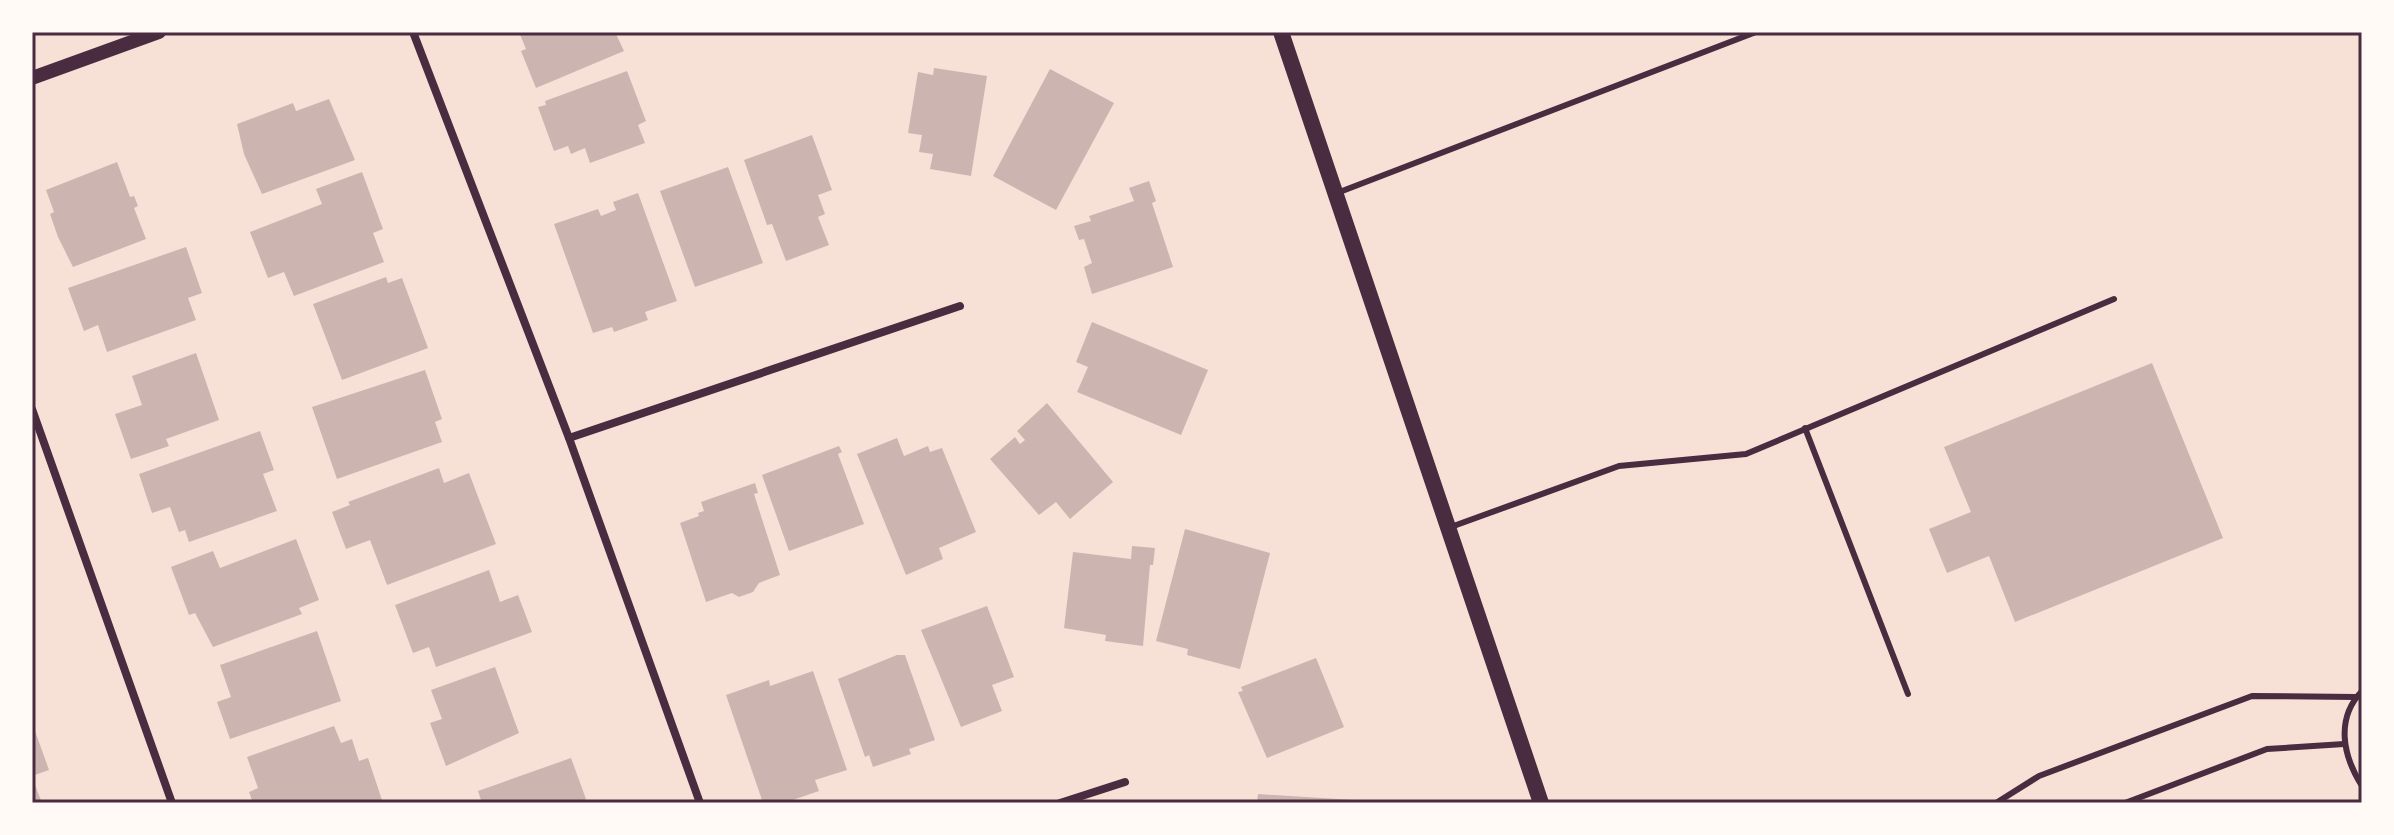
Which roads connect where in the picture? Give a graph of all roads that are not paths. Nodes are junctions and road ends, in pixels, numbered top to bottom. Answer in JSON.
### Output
{"nodes":[{"id":1,"x":159,"y":32,"type":"edge"},
{"id":2,"x":413,"y":32,"type":"edge"},
{"id":3,"x":1281,"y":32,"type":"edge"},
{"id":4,"x":1756,"y":32,"type":"edge"},
{"id":5,"x":32,"y":78,"type":"edge"},
{"id":6,"x":1336,"y":193,"type":"junction"},
{"id":7,"x":2114,"y":299,"type":"dead end"},
{"id":8,"x":960,"y":306,"type":"dead end"},
{"id":9,"x":32,"y":409,"type":"edge"},
{"id":10,"x":1805,"y":428,"type":"junction"},
{"id":11,"x":569,"y":438,"type":"junction"},
{"id":12,"x":1448,"y":528,"type":"junction"},
{"id":13,"x":2362,"y":691,"type":"edge"},
{"id":14,"x":1908,"y":694,"type":"dead end"},
{"id":15,"x":2356,"y":697,"type":"junction"},
{"id":16,"x":2344,"y":744,"type":"junction"},
{"id":17,"x":1125,"y":782,"type":"dead end"},
{"id":18,"x":2362,"y":786,"type":"edge"},
{"id":19,"x":172,"y":803,"type":"edge"},
{"id":20,"x":700,"y":803,"type":"edge"},
{"id":21,"x":1060,"y":803,"type":"edge"},
{"id":22,"x":1541,"y":803,"type":"edge"},
{"id":23,"x":1996,"y":803,"type":"edge"},
{"id":24,"x":2125,"y":803,"type":"edge"}],
"edges":[{"from":1,"to":5,"type":"street"},
{"from":2,"to":11,"type":"street"},
{"from":3,"to":6,"type":"main road"},
{"from":4,"to":6,"type":"lane"},
{"from":6,"to":12,"type":"main road"},
{"from":7,"to":10,"type":"lane"},
{"from":8,"to":11,"type":"street"},
{"from":9,"to":19,"type":"street"},
{"from":10,"to":12,"type":"lane"},
{"from":10,"to":14,"type":"lane"},
{"from":11,"to":20,"type":"street"},
{"from":12,"to":22,"type":"main road"},
{"from":13,"to":15,"type":"lane"},
{"from":15,"to":16,"type":"lane"},
{"from":15,"to":23,"type":"lane"},
{"from":16,"to":18,"type":"lane"},
{"from":16,"to":24,"type":"lane"},
{"from":17,"to":21,"type":"street"}]}
